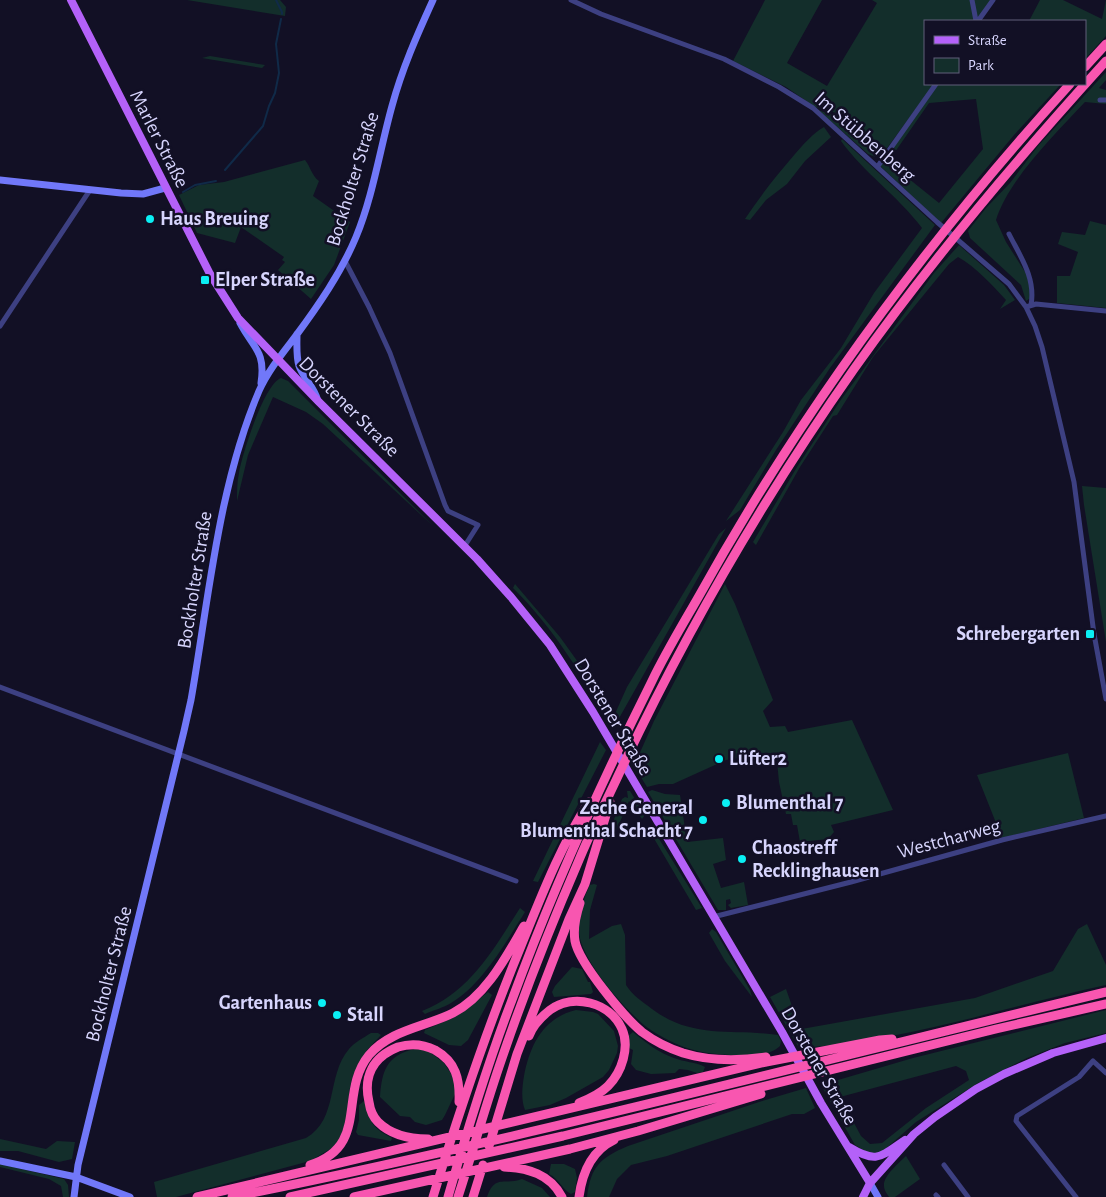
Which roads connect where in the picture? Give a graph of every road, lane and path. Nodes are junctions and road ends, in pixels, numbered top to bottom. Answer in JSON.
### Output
{"nodes":[{"id":1,"x":71,"y":0,"type":"edge"},
{"id":2,"x":432,"y":0,"type":"edge"},
{"id":3,"x":571,"y":0,"type":"edge"},
{"id":4,"x":972,"y":0,"type":"edge"},
{"id":5,"x":993,"y":0,"type":"edge"},
{"id":6,"x":977,"y":20,"type":"edge"},
{"id":7,"x":978,"y":20,"type":"edge"},
{"id":8,"x":1106,"y":44,"type":"edge"},
{"id":9,"x":1106,"y":60,"type":"edge"},
{"id":10,"x":1086,"y":66,"type":"edge"},
{"id":11,"x":1086,"y":82,"type":"edge"},
{"id":12,"x":935,"y":85,"type":"edge"},
{"id":13,"x":1069,"y":85,"type":"edge"},
{"id":14,"x":1084,"y":85,"type":"edge"},
{"id":15,"x":878,"y":166,"type":"junction"},
{"id":16,"x":0,"y":180,"type":"edge"},
{"id":17,"x":165,"y":188,"type":"junction"},
{"id":18,"x":90,"y":190,"type":"junction"},
{"id":19,"x":1008,"y":234,"type":"dead end"},
{"id":20,"x":345,"y":261,"type":"junction"},
{"id":21,"x":1029,"y":306,"type":"junction"},
{"id":22,"x":1106,"y":311,"type":"edge"},
{"id":23,"x":238,"y":318,"type":"junction"},
{"id":24,"x":0,"y":326,"type":"edge"},
{"id":25,"x":297,"y":334,"type":"junction"},
{"id":26,"x":278,"y":360,"type":"junction"},
{"id":27,"x":260,"y":390,"type":"junction"},
{"id":28,"x":318,"y":401,"type":"junction"},
{"id":29,"x":464,"y":547,"type":"junction"},
{"id":30,"x":0,"y":687,"type":"edge"},
{"id":31,"x":1106,"y":699,"type":"edge"},
{"id":32,"x":179,"y":753,"type":"junction"},
{"id":33,"x":609,"y":770,"type":"junction"},
{"id":34,"x":617,"y":778,"type":"junction"},
{"id":35,"x":1106,"y":816,"type":"edge"},
{"id":36,"x":516,"y":881,"type":"dead end"},
{"id":37,"x":585,"y":884,"type":"junction"},
{"id":38,"x":535,"y":909,"type":"junction"},
{"id":39,"x":713,"y":917,"type":"junction"},
{"id":40,"x":1106,"y":992,"type":"edge"},
{"id":41,"x":1106,"y":1004,"type":"edge"},
{"id":42,"x":918,"y":1037,"type":"junction"},
{"id":43,"x":1106,"y":1038,"type":"edge"},
{"id":44,"x":821,"y":1052,"type":"junction"},
{"id":45,"x":1106,"y":1073,"type":"edge"},
{"id":46,"x":798,"y":1079,"type":"junction"},
{"id":47,"x":502,"y":1103,"type":"junction"},
{"id":48,"x":459,"y":1111,"type":"junction"},
{"id":49,"x":562,"y":1111,"type":"junction"},
{"id":50,"x":638,"y":1131,"type":"junction"},
{"id":51,"x":914,"y":1134,"type":"junction"},
{"id":52,"x":443,"y":1138,"type":"junction"},
{"id":53,"x":847,"y":1146,"type":"junction"},
{"id":54,"x":0,"y":1160,"type":"edge"},
{"id":55,"x":944,"y":1165,"type":"dead end"},
{"id":56,"x":491,"y":1166,"type":"junction"},
{"id":57,"x":290,"y":1174,"type":"junction"},
{"id":58,"x":76,"y":1177,"type":"junction"},
{"id":59,"x":870,"y":1184,"type":"junction"},
{"id":60,"x":357,"y":1196,"type":"edge"},
{"id":61,"x":74,"y":1197,"type":"edge"},
{"id":62,"x":130,"y":1197,"type":"edge"},
{"id":63,"x":197,"y":1197,"type":"edge"},
{"id":64,"x":232,"y":1197,"type":"edge"},
{"id":65,"x":290,"y":1197,"type":"edge"},
{"id":66,"x":433,"y":1197,"type":"edge"},
{"id":67,"x":448,"y":1197,"type":"edge"},
{"id":68,"x":458,"y":1197,"type":"edge"},
{"id":69,"x":473,"y":1197,"type":"edge"},
{"id":70,"x":562,"y":1197,"type":"edge"},
{"id":71,"x":580,"y":1197,"type":"edge"},
{"id":72,"x":863,"y":1197,"type":"edge"},
{"id":73,"x":878,"y":1197,"type":"edge"},
{"id":74,"x":968,"y":1197,"type":"edge"},
{"id":75,"x":1076,"y":1197,"type":"edge"}],
"edges":[{"from":1,"to":17,"type":"main road","name":"Marler Straße"},
{"from":2,"to":20,"type":"street","name":"Bockholter Straße"},
{"from":3,"to":15,"type":"street","name":"Im Stübbenberg"},
{"from":4,"to":6,"type":"street"},
{"from":5,"to":7,"type":"street"},
{"from":8,"to":10,"type":"highway"},
{"from":9,"to":11,"type":"highway"},
{"from":12,"to":15,"type":"street"},
{"from":13,"to":33,"type":"highway"},
{"from":14,"to":34,"type":"highway"},
{"from":15,"to":21,"type":"street","name":"Im Stübbenberg"},
{"from":16,"to":18,"type":"street"},
{"from":17,"to":18,"type":"street"},
{"from":17,"to":23,"type":"main road","name":"Marler Straße"},
{"from":18,"to":24,"type":"street"},
{"from":19,"to":21,"type":"street","name":"Im Stübbenberg"},
{"from":20,"to":25,"type":"street","name":"Bockholter Straße"},
{"from":20,"to":29,"type":"street"},
{"from":21,"to":22,"type":"street"},
{"from":21,"to":31,"type":"street","name":"Im Stübbenberg"},
{"from":23,"to":26,"type":"main road","name":"Marler Straße"},
{"from":23,"to":27,"type":"street"},
{"from":25,"to":26,"type":"street","name":"Bockholter Straße"},
{"from":25,"to":28,"type":"street"},
{"from":26,"to":27,"type":"street","name":"Bockholter Straße"},
{"from":26,"to":28,"type":"main road","name":"Dorstener Straße"},
{"from":27,"to":32,"type":"street","name":"Bockholter Straße"},
{"from":28,"to":29,"type":"main road","name":"Dorstener Straße"},
{"from":29,"to":39,"type":"main road","name":"Dorstener Straße"},
{"from":30,"to":32,"type":"street"},
{"from":32,"to":36,"type":"street"},
{"from":32,"to":58,"type":"street","name":"Bockholter Straße"},
{"from":33,"to":38,"type":"highway"},
{"from":33,"to":67,"type":"highway"},
{"from":34,"to":37,"type":"highway"},
{"from":34,"to":68,"type":"highway"},
{"from":35,"to":39,"type":"street","name":"Westcharweg"},
{"from":37,"to":44,"type":"highway"},
{"from":37,"to":47,"type":"highway"},
{"from":38,"to":48,"type":"highway"},
{"from":38,"to":57,"type":"highway"},
{"from":39,"to":53,"type":"main road","name":"Dorstener Straße"},
{"from":40,"to":42,"type":"highway"},
{"from":41,"to":46,"type":"highway"},
{"from":42,"to":44,"type":"highway"},
{"from":42,"to":64,"type":"highway"},
{"from":43,"to":51,"type":"main road"},
{"from":44,"to":49,"type":"highway"},
{"from":45,"to":75,"type":"street"},
{"from":46,"to":50,"type":"highway"},
{"from":46,"to":65,"type":"highway"},
{"from":47,"to":49,"type":"highway"},
{"from":47,"to":69,"type":"highway"},
{"from":48,"to":52,"type":"highway"},
{"from":48,"to":66,"type":"highway"},
{"from":49,"to":52,"type":"highway"},
{"from":50,"to":56,"type":"highway"},
{"from":50,"to":71,"type":"highway"},
{"from":51,"to":53,"type":"main road"},
{"from":51,"to":59,"type":"main road"},
{"from":52,"to":57,"type":"highway"},
{"from":53,"to":59,"type":"main road","name":"Dorstener Straße"},
{"from":54,"to":58,"type":"street"},
{"from":55,"to":74,"type":"street"},
{"from":56,"to":60,"type":"highway"},
{"from":56,"to":70,"type":"highway"},
{"from":57,"to":63,"type":"highway"},
{"from":58,"to":61,"type":"street","name":"Bockholter Straße"},
{"from":58,"to":62,"type":"street"},
{"from":59,"to":72,"type":"main road"},
{"from":59,"to":73,"type":"street","name":"Dorstener Straße"}]}
